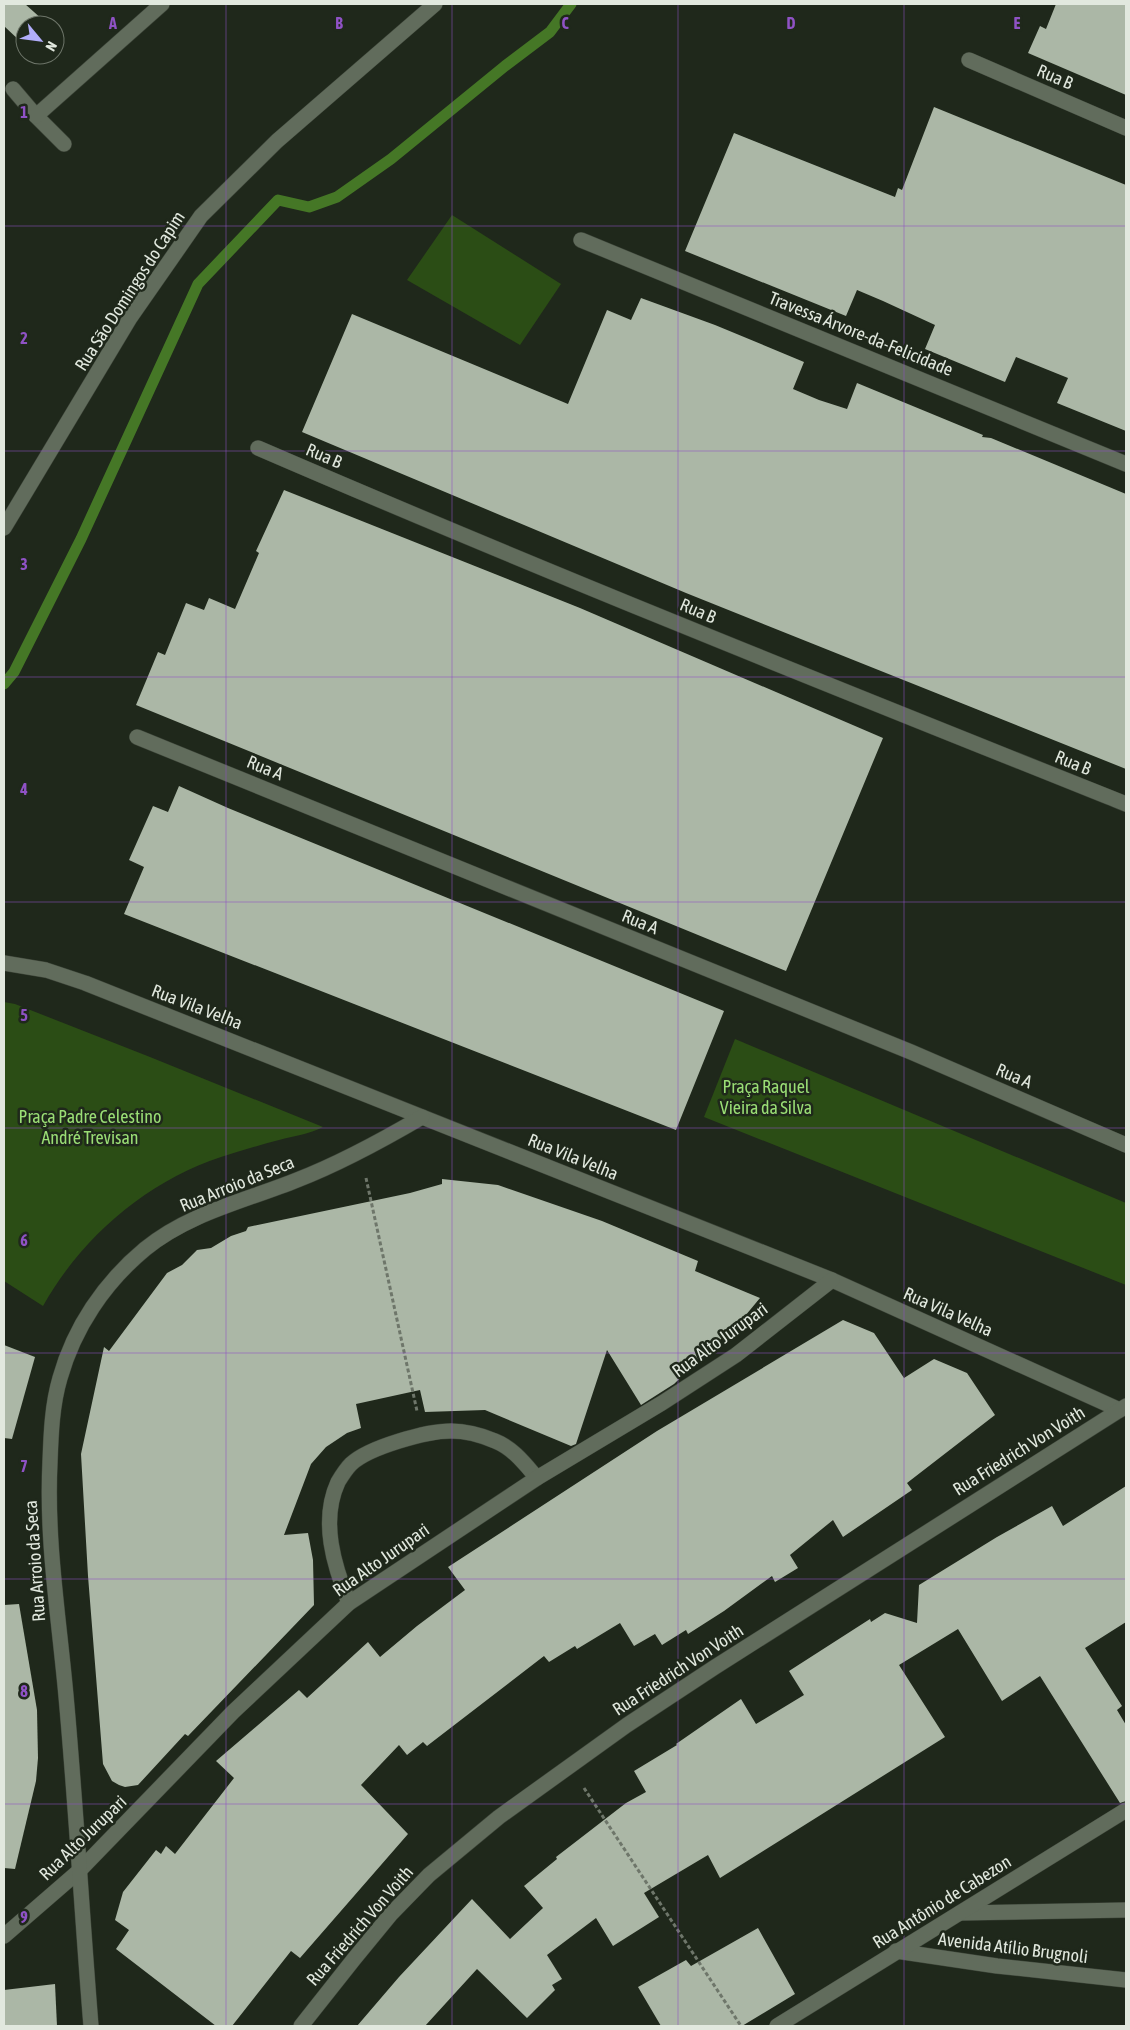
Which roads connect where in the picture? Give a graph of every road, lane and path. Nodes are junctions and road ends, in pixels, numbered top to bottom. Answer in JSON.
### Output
{"nodes":[{"id":1,"x":162,"y":4,"type":"edge"},
{"id":2,"x":435,"y":4,"type":"edge"},
{"id":3,"x":969,"y":60,"type":"dead end"},
{"id":4,"x":13,"y":89,"type":"dead end"},
{"id":5,"x":36,"y":116,"type":"junction"},
{"id":6,"x":1126,"y":128,"type":"edge"},
{"id":7,"x":64,"y":144,"type":"dead end"},
{"id":8,"x":581,"y":240,"type":"dead end"},
{"id":9,"x":258,"y":448,"type":"dead end"},
{"id":10,"x":1126,"y":464,"type":"edge"},
{"id":11,"x":4,"y":528,"type":"edge"},
{"id":12,"x":138,"y":737,"type":"dead end"},
{"id":13,"x":1126,"y":804,"type":"edge"},
{"id":14,"x":4,"y":963,"type":"edge"},
{"id":15,"x":422,"y":1117,"type":"junction"},
{"id":16,"x":1126,"y":1145,"type":"edge"},
{"id":17,"x":366,"y":1149,"type":"junction"},
{"id":18,"x":832,"y":1280,"type":"junction"},
{"id":19,"x":1123,"y":1408,"type":"edge"},
{"id":20,"x":423,"y":1435,"type":"junction"},
{"id":21,"x":537,"y":1478,"type":"junction"},
{"id":22,"x":349,"y":1603,"type":"junction"},
{"id":23,"x":570,"y":1767,"type":"junction"},
{"id":24,"x":1126,"y":1810,"type":"edge"},
{"id":25,"x":79,"y":1871,"type":"junction"},
{"id":26,"x":1126,"y":1910,"type":"edge"},
{"id":27,"x":960,"y":1913,"type":"junction"},
{"id":28,"x":4,"y":1936,"type":"edge"},
{"id":29,"x":896,"y":1952,"type":"junction"},
{"id":30,"x":1126,"y":1980,"type":"edge"},
{"id":31,"x":91,"y":2026,"type":"edge"},
{"id":32,"x":301,"y":2026,"type":"edge"},
{"id":33,"x":741,"y":2026,"type":"edge"},
{"id":34,"x":777,"y":2026,"type":"edge"}],
"edges":[{"from":1,"to":5,"type":"street"},
{"from":2,"to":11,"type":"street","name":"Rua São Domingos do Capim"},
{"from":3,"to":6,"type":"street","name":"Rua B"},
{"from":4,"to":5,"type":"street"},
{"from":5,"to":7,"type":"street"},
{"from":8,"to":10,"type":"street","name":"Travessa Árvore-da-Felicidade"},
{"from":9,"to":13,"type":"street","name":"Rua B"},
{"from":12,"to":16,"type":"street","name":"Rua A"},
{"from":14,"to":15,"type":"street","name":"Rua Vila Velha"},
{"from":15,"to":17,"type":"street","name":"Rua Arroio da Seca"},
{"from":15,"to":18,"type":"street","name":"Rua Vila Velha"},
{"from":17,"to":20,"type":"path"},
{"from":17,"to":25,"type":"street","name":"Rua Arroio da Seca"},
{"from":18,"to":19,"type":"street","name":"Rua Vila Velha"},
{"from":18,"to":21,"type":"street","name":"Rua Alto Jurupari"},
{"from":19,"to":23,"type":"street","name":"Rua Friedrich Von Voith"},
{"from":20,"to":21,"type":"street"},
{"from":20,"to":22,"type":"street"},
{"from":21,"to":22,"type":"street","name":"Rua Alto Jurupari"},
{"from":22,"to":25,"type":"street","name":"Rua Alto Jurupari"},
{"from":23,"to":32,"type":"street","name":"Rua Friedrich Von Voith"},
{"from":23,"to":33,"type":"path"},
{"from":24,"to":27,"type":"street","name":"Rua Antônio de Cabezon"},
{"from":25,"to":28,"type":"street","name":"Rua Alto Jurupari"},
{"from":25,"to":31,"type":"street","name":"Rua Arroio da Seca"},
{"from":26,"to":27,"type":"street","name":"Avenida Atílio Brugnoli"},
{"from":27,"to":29,"type":"street","name":"Rua Antônio de Cabezon"},
{"from":29,"to":30,"type":"street","name":"Avenida Atílio Brugnoli"},
{"from":29,"to":34,"type":"street","name":"Rua Antônio de Cabezon"}]}
